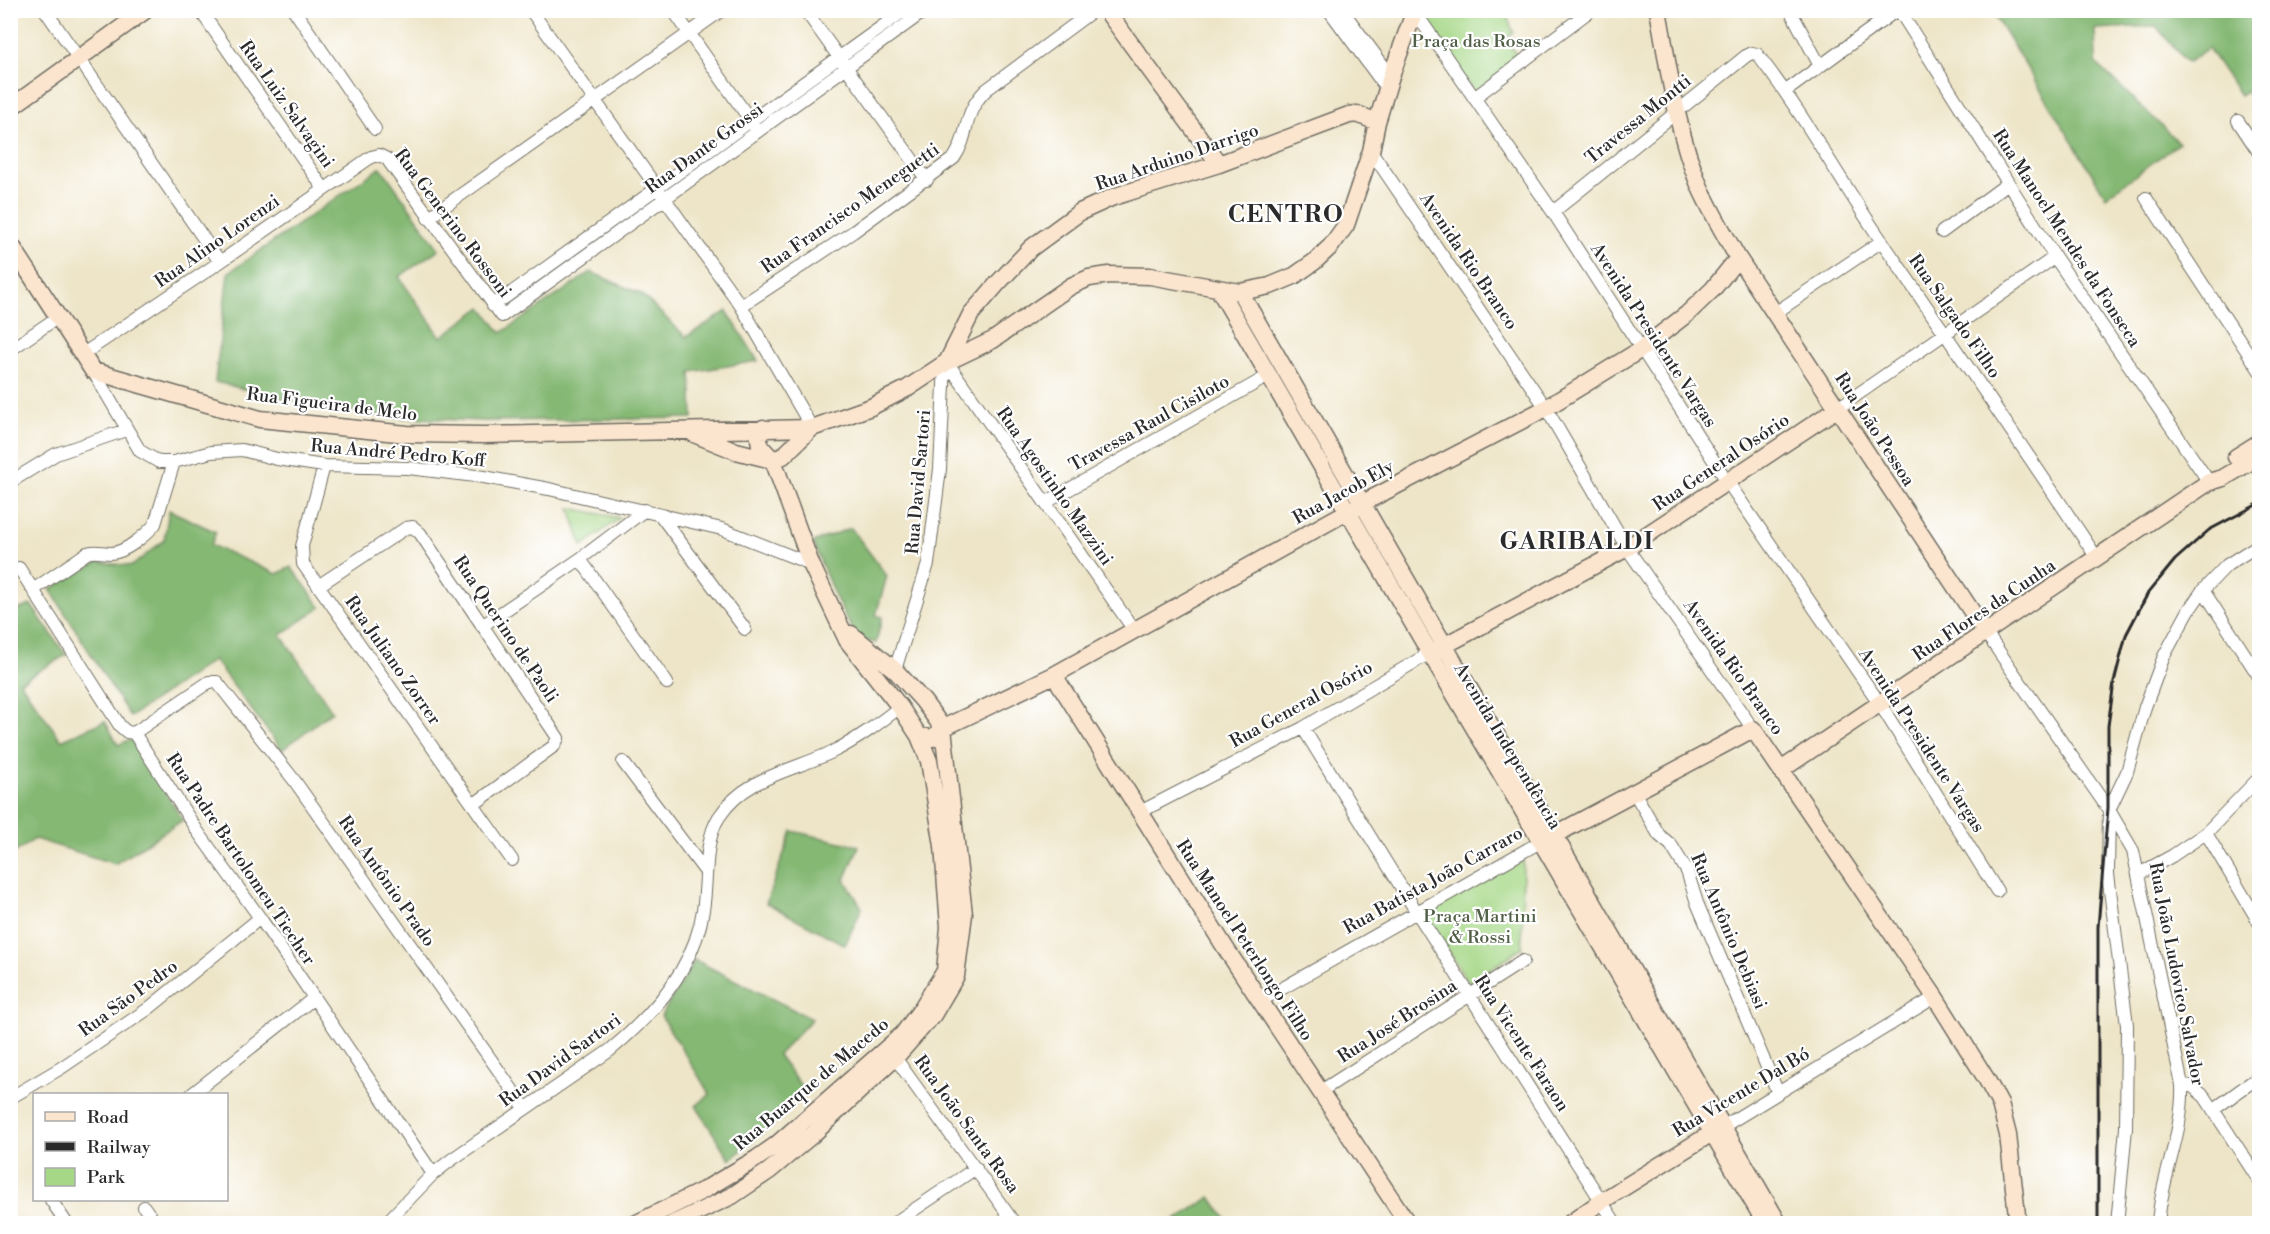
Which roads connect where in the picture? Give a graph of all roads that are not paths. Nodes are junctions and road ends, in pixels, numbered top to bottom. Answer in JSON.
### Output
{"nodes":[{"id":1,"x":45,"y":10,"type":"edge"},
{"id":2,"x":146,"y":10,"type":"edge"},
{"id":3,"x":200,"y":10,"type":"edge"},
{"id":4,"x":294,"y":10,"type":"edge"},
{"id":5,"x":673,"y":10,"type":"edge"},
{"id":6,"x":722,"y":10,"type":"edge"},
{"id":7,"x":805,"y":10,"type":"edge"},
{"id":8,"x":926,"y":10,"type":"edge"},
{"id":9,"x":1094,"y":10,"type":"edge"},
{"id":10,"x":1106,"y":10,"type":"edge"},
{"id":11,"x":1329,"y":10,"type":"edge"},
{"id":12,"x":1342,"y":10,"type":"edge"},
{"id":13,"x":1591,"y":10,"type":"edge"},
{"id":14,"x":1658,"y":10,"type":"edge"},
{"id":15,"x":1790,"y":10,"type":"edge"},
{"id":16,"x":1898,"y":10,"type":"edge"},
{"id":17,"x":1415,"y":11,"type":"edge"},
{"id":18,"x":532,"y":12,"type":"dead end"},
{"id":19,"x":901,"y":18,"type":"edge"},
{"id":20,"x":690,"y":35,"type":"junction"},
{"id":21,"x":1746,"y":56,"type":"joint"},
{"id":22,"x":79,"y":59,"type":"junction"},
{"id":23,"x":843,"y":63,"type":"junction"},
{"id":24,"x":1820,"y":66,"type":"junction"},
{"id":25,"x":1389,"y":82,"type":"junction"},
{"id":26,"x":1786,"y":92,"type":"junction"},
{"id":27,"x":1474,"y":98,"type":"junction"},
{"id":28,"x":597,"y":100,"type":"junction"},
{"id":29,"x":10,"y":108,"type":"edge"},
{"id":30,"x":1676,"y":110,"type":"junction"},
{"id":31,"x":2238,"y":121,"type":"dead end"},
{"id":32,"x":1377,"y":122,"type":"junction"},
{"id":33,"x":755,"y":127,"type":"junction"},
{"id":34,"x":375,"y":129,"type":"dead end"},
{"id":35,"x":1371,"y":151,"type":"junction"},
{"id":36,"x":2259,"y":154,"type":"edge"},
{"id":37,"x":371,"y":156,"type":"joint"},
{"id":38,"x":1219,"y":164,"type":"junction"},
{"id":39,"x":927,"y":180,"type":"junction"},
{"id":40,"x":2007,"y":184,"type":"junction"},
{"id":41,"x":324,"y":189,"type":"junction"},
{"id":42,"x":662,"y":194,"type":"junction"},
{"id":43,"x":2146,"y":198,"type":"dead end"},
{"id":44,"x":1553,"y":212,"type":"junction"},
{"id":45,"x":428,"y":218,"type":"junction"},
{"id":46,"x":1942,"y":232,"type":"dead end"},
{"id":47,"x":1882,"y":241,"type":"junction"},
{"id":48,"x":10,"y":243,"type":"edge"},
{"id":49,"x":2055,"y":257,"type":"junction"},
{"id":50,"x":1738,"y":258,"type":"junction"},
{"id":51,"x":220,"y":262,"type":"junction"},
{"id":52,"x":1218,"y":288,"type":"junction"},
{"id":53,"x":1240,"y":292,"type":"junction"},
{"id":54,"x":493,"y":306,"type":"junction"},
{"id":55,"x":741,"y":306,"type":"junction"},
{"id":56,"x":1775,"y":313,"type":"junction"},
{"id":57,"x":504,"y":315,"type":"joint"},
{"id":58,"x":58,"y":317,"type":"junction"},
{"id":59,"x":1946,"y":333,"type":"junction"},
{"id":60,"x":10,"y":350,"type":"edge"},
{"id":61,"x":1640,"y":350,"type":"junction"},
{"id":62,"x":83,"y":354,"type":"junction"},
{"id":63,"x":946,"y":363,"type":"junction"},
{"id":64,"x":93,"y":371,"type":"junction"},
{"id":65,"x":2259,"y":371,"type":"edge"},
{"id":66,"x":1270,"y":375,"type":"junction"},
{"id":67,"x":1545,"y":408,"type":"junction"},
{"id":68,"x":1838,"y":408,"type":"junction"},
{"id":69,"x":768,"y":428,"type":"junction"},
{"id":70,"x":812,"y":428,"type":"junction"},
{"id":71,"x":126,"y":430,"type":"junction"},
{"id":72,"x":688,"y":431,"type":"junction"},
{"id":73,"x":2259,"y":442,"type":"edge"},
{"id":74,"x":2259,"y":456,"type":"edge"},
{"id":75,"x":773,"y":460,"type":"junction"},
{"id":76,"x":174,"y":462,"type":"junction"},
{"id":77,"x":324,"y":466,"type":"junction"},
{"id":78,"x":2216,"y":477,"type":"junction"},
{"id":79,"x":1727,"y":481,"type":"junction"},
{"id":80,"x":10,"y":482,"type":"edge"},
{"id":81,"x":1045,"y":503,"type":"junction"},
{"id":82,"x":1355,"y":508,"type":"junction"},
{"id":83,"x":645,"y":510,"type":"junction"},
{"id":84,"x":661,"y":516,"type":"junction"},
{"id":85,"x":2259,"y":544,"type":"edge"},
{"id":86,"x":1628,"y":548,"type":"junction"},
{"id":87,"x":2097,"y":558,"type":"junction"},
{"id":88,"x":580,"y":559,"type":"junction"},
{"id":89,"x":811,"y":564,"type":"junction"},
{"id":90,"x":19,"y":568,"type":"dead end"},
{"id":91,"x":318,"y":586,"type":"junction"},
{"id":92,"x":33,"y":590,"type":"junction"},
{"id":93,"x":2203,"y":590,"type":"junction"},
{"id":94,"x":841,"y":626,"type":"junction"},
{"id":95,"x":482,"y":627,"type":"junction"},
{"id":96,"x":745,"y":629,"type":"dead end"},
{"id":97,"x":1134,"y":630,"type":"junction"},
{"id":98,"x":1986,"y":633,"type":"junction"},
{"id":99,"x":1437,"y":650,"type":"junction"},
{"id":100,"x":895,"y":670,"type":"junction"},
{"id":101,"x":1054,"y":675,"type":"junction"},
{"id":102,"x":2259,"y":678,"type":"edge"},
{"id":103,"x":667,"y":683,"type":"dead end"},
{"id":104,"x":923,"y":700,"type":"junction"},
{"id":105,"x":1880,"y":704,"type":"junction"},
{"id":106,"x":900,"y":707,"type":"junction"},
{"id":107,"x":943,"y":728,"type":"junction"},
{"id":108,"x":1303,"y":728,"type":"junction"},
{"id":109,"x":1753,"y":729,"type":"junction"},
{"id":110,"x":134,"y":733,"type":"junction"},
{"id":111,"x":919,"y":736,"type":"junction"},
{"id":112,"x":623,"y":762,"type":"dead end"},
{"id":113,"x":1781,"y":770,"type":"junction"},
{"id":114,"x":2259,"y":777,"type":"edge"},
{"id":115,"x":1634,"y":792,"type":"junction"},
{"id":116,"x":473,"y":805,"type":"junction"},
{"id":117,"x":2109,"y":810,"type":"junction"},
{"id":118,"x":1140,"y":812,"type":"junction"},
{"id":119,"x":2206,"y":833,"type":"junction"},
{"id":120,"x":1548,"y":838,"type":"junction"},
{"id":121,"x":2127,"y":838,"type":"joint"},
{"id":122,"x":512,"y":860,"type":"dead end"},
{"id":123,"x":705,"y":871,"type":"junction"},
{"id":124,"x":2139,"y":874,"type":"junction"},
{"id":125,"x":1997,"y":891,"type":"dead end"},
{"id":126,"x":1416,"y":911,"type":"junction"},
{"id":127,"x":260,"y":918,"type":"junction"},
{"id":128,"x":2259,"y":924,"type":"edge"},
{"id":129,"x":1523,"y":961,"type":"dead end"},
{"id":130,"x":1470,"y":995,"type":"junction"},
{"id":131,"x":1935,"y":997,"type":"junction"},
{"id":132,"x":314,"y":998,"type":"junction"},
{"id":133,"x":1260,"y":1001,"type":"junction"},
{"id":134,"x":892,"y":1052,"type":"junction"},
{"id":135,"x":2259,"y":1076,"type":"edge"},
{"id":136,"x":2182,"y":1085,"type":"junction"},
{"id":137,"x":1321,"y":1091,"type":"junction"},
{"id":138,"x":1779,"y":1092,"type":"junction"},
{"id":139,"x":195,"y":1093,"type":"edge"},
{"id":140,"x":10,"y":1098,"type":"edge"},
{"id":141,"x":525,"y":1108,"type":"junction"},
{"id":142,"x":2213,"y":1110,"type":"junction"},
{"id":143,"x":1718,"y":1129,"type":"junction"},
{"id":144,"x":976,"y":1168,"type":"junction"},
{"id":145,"x":433,"y":1174,"type":"junction"},
{"id":146,"x":2259,"y":1182,"type":"edge"},
{"id":147,"x":52,"y":1201,"type":"edge"},
{"id":148,"x":1602,"y":1201,"type":"junction"},
{"id":149,"x":144,"y":1207,"type":"dead end"},
{"id":150,"x":67,"y":1224,"type":"edge"},
{"id":151,"x":156,"y":1224,"type":"edge"},
{"id":152,"x":385,"y":1224,"type":"edge"},
{"id":153,"x":635,"y":1224,"type":"edge"},
{"id":154,"x":672,"y":1224,"type":"edge"},
{"id":155,"x":893,"y":1224,"type":"edge"},
{"id":156,"x":1015,"y":1224,"type":"edge"},
{"id":157,"x":1408,"y":1224,"type":"edge"},
{"id":158,"x":1569,"y":1224,"type":"edge"},
{"id":159,"x":1616,"y":1224,"type":"edge"},
{"id":160,"x":1766,"y":1224,"type":"edge"},
{"id":161,"x":1779,"y":1224,"type":"edge"},
{"id":162,"x":2018,"y":1224,"type":"edge"},
{"id":163,"x":2117,"y":1224,"type":"edge"},
{"id":164,"x":2158,"y":1224,"type":"edge"}],
"edges":[{"from":1,"to":22,"type":"street"},
{"from":2,"to":22,"type":"main road"},
{"from":3,"to":41,"type":"street","name":"Rua Luiz Salvagini"},
{"from":4,"to":34,"type":"street"},
{"from":5,"to":20,"type":"street"},
{"from":6,"to":20,"type":"street"},
{"from":7,"to":23,"type":"street"},
{"from":8,"to":19,"type":"street","name":"Rua Dante Grossi"},
{"from":9,"to":39,"type":"street","name":"Rua Francisco Meneguetti"},
{"from":10,"to":38,"type":"main road"},
{"from":11,"to":25,"type":"street"},
{"from":12,"to":25,"type":"street"},
{"from":13,"to":27,"type":"street"},
{"from":14,"to":30,"type":"main road","name":"Rua João Pessoa"},
{"from":15,"to":24,"type":"street"},
{"from":16,"to":24,"type":"street"},
{"from":16,"to":40,"type":"street","name":"Rua Manoel Mendes da Fonseca"},
{"from":17,"to":25,"type":"main road"},
{"from":17,"to":27,"type":"street","name":"Avenida Presidente Vargas"},
{"from":18,"to":28,"type":"street"},
{"from":19,"to":23,"type":"street","name":"Rua Dante Grossi"},
{"from":20,"to":28,"type":"street"},
{"from":20,"to":33,"type":"street"},
{"from":21,"to":26,"type":"street","name":"Rua Salgado Filho"},
{"from":21,"to":30,"type":"street","name":"Travessa Montti"},
{"from":22,"to":29,"type":"main road"},
{"from":22,"to":51,"type":"street"},
{"from":23,"to":33,"type":"street","name":"Rua Dante Grossi"},
{"from":23,"to":39,"type":"street"},
{"from":24,"to":26,"type":"street"},
{"from":25,"to":32,"type":"main road"},
{"from":26,"to":47,"type":"street","name":"Rua Salgado Filho"},
{"from":27,"to":44,"type":"street","name":"Avenida Presidente Vargas"},
{"from":28,"to":42,"type":"street"},
{"from":28,"to":45,"type":"street"},
{"from":30,"to":44,"type":"street","name":"Travessa Montti"},
{"from":30,"to":50,"type":"main road","name":"Rua João Pessoa"},
{"from":31,"to":36,"type":"street"},
{"from":32,"to":35,"type":"main road"},
{"from":32,"to":38,"type":"main road","name":"Rua Arduino Darrigo"},
{"from":33,"to":42,"type":"street","name":"Rua Dante Grossi"},
{"from":35,"to":53,"type":"main road"},
{"from":35,"to":67,"type":"street","name":"Avenida Rio Branco"},
{"from":37,"to":41,"type":"street","name":"Rua Alino Lorenzi"},
{"from":37,"to":45,"type":"street","name":"Rua Generino Rossoni"},
{"from":38,"to":63,"type":"main road","name":"Rua Arduino Darrigo"},
{"from":39,"to":55,"type":"street","name":"Rua Francisco Meneguetti"},
{"from":40,"to":46,"type":"street"},
{"from":40,"to":49,"type":"street","name":"Rua Manoel Mendes da Fonseca"},
{"from":41,"to":51,"type":"street","name":"Rua Alino Lorenzi"},
{"from":42,"to":54,"type":"street","name":"Rua Dante Grossi"},
{"from":42,"to":55,"type":"street"},
{"from":42,"to":57,"type":"street","name":"Rua Dante Grossi"},
{"from":43,"to":65,"type":"street"},
{"from":44,"to":61,"type":"street","name":"Avenida Presidente Vargas"},
{"from":45,"to":54,"type":"street","name":"Rua Generino Rossoni"},
{"from":47,"to":56,"type":"street"},
{"from":47,"to":59,"type":"street","name":"Rua Salgado Filho"},
{"from":48,"to":58,"type":"main road"},
{"from":49,"to":59,"type":"street","name":"Rua General Osório"},
{"from":49,"to":78,"type":"street","name":"Rua Manoel Mendes da Fonseca"},
{"from":50,"to":56,"type":"main road","name":"Rua João Pessoa"},
{"from":50,"to":61,"type":"main road","name":"Rua Jacob Ely"},
{"from":51,"to":62,"type":"street","name":"Rua Alino Lorenzi"},
{"from":52,"to":53,"type":"main road"},
{"from":52,"to":63,"type":"main road"},
{"from":52,"to":66,"type":"main road","name":"Avenida Independência"},
{"from":53,"to":82,"type":"main road","name":"Avenida Independência"},
{"from":54,"to":57,"type":"street","name":"Rua Generino Rossoni"},
{"from":55,"to":70,"type":"street"},
{"from":56,"to":68,"type":"main road","name":"Rua João Pessoa"},
{"from":58,"to":60,"type":"street"},
{"from":58,"to":62,"type":"main road"},
{"from":59,"to":68,"type":"street","name":"Rua General Osório"},
{"from":59,"to":87,"type":"street","name":"Rua Salgado Filho"},
{"from":61,"to":67,"type":"main road","name":"Rua Jacob Ely"},
{"from":61,"to":79,"type":"street","name":"Avenida Presidente Vargas"},
{"from":62,"to":64,"type":"main road"},
{"from":63,"to":70,"type":"main road"},
{"from":63,"to":81,"type":"street","name":"Rua Agostinho Mazzini"},
{"from":63,"to":100,"type":"street","name":"Rua David Sartori"},
{"from":64,"to":71,"type":"street"},
{"from":64,"to":72,"type":"main road","name":"Rua Figueira de Melo"},
{"from":66,"to":81,"type":"street","name":"Travessa Raul Cisiloto"},
{"from":66,"to":82,"type":"main road","name":"Avenida Independência"},
{"from":67,"to":82,"type":"main road","name":"Rua Jacob Ely"},
{"from":67,"to":86,"type":"street","name":"Avenida Rio Branco"},
{"from":68,"to":79,"type":"main road","name":"Rua General Osório"},
{"from":68,"to":98,"type":"main road","name":"Rua João Pessoa"},
{"from":69,"to":70,"type":"main road"},
{"from":69,"to":72,"type":"main road","name":"Rua Figueira de Melo"},
{"from":69,"to":75,"type":"main road"},
{"from":70,"to":75,"type":"main road"},
{"from":71,"to":76,"type":"street"},
{"from":71,"to":80,"type":"street"},
{"from":72,"to":75,"type":"main road","name":"Rua Figueira de Melo"},
{"from":73,"to":78,"type":"main road"},
{"from":74,"to":78,"type":"main road"},
{"from":75,"to":89,"type":"main road","name":"Rua Buarque de Macedo"},
{"from":76,"to":77,"type":"street","name":"Rua André Pedro Koff"},
{"from":76,"to":92,"type":"street"},
{"from":77,"to":83,"type":"street","name":"Rua André Pedro Koff"},
{"from":77,"to":91,"type":"street","name":"Rua Juliano Zorrer"},
{"from":78,"to":87,"type":"main road","name":"Rua Flores da Cunha"},
{"from":79,"to":86,"type":"main road","name":"Rua General Osório"},
{"from":79,"to":105,"type":"street","name":"Avenida Presidente Vargas"},
{"from":81,"to":97,"type":"street","name":"Rua Agostinho Mazzini"},
{"from":82,"to":97,"type":"main road","name":"Rua Jacob Ely"},
{"from":82,"to":99,"type":"main road","name":"Avenida Independência"},
{"from":83,"to":84,"type":"street","name":"Rua André Pedro Koff"},
{"from":83,"to":88,"type":"street"},
{"from":84,"to":89,"type":"street","name":"Rua André Pedro Koff"},
{"from":84,"to":96,"type":"street"},
{"from":85,"to":93,"type":"street"},
{"from":86,"to":99,"type":"main road","name":"Rua General Osório"},
{"from":86,"to":109,"type":"street","name":"Avenida Rio Branco"},
{"from":87,"to":98,"type":"main road","name":"Rua Flores da Cunha"},
{"from":88,"to":95,"type":"street"},
{"from":88,"to":103,"type":"street"},
{"from":89,"to":94,"type":"main road","name":"Rua Buarque de Macedo"},
{"from":90,"to":92,"type":"street","name":"Rua Padre Bartolomeu Tiecher"},
{"from":91,"to":95,"type":"street","name":"Rua Querino de Paoli"},
{"from":91,"to":116,"type":"street","name":"Rua Juliano Zorrer"},
{"from":92,"to":110,"type":"street","name":"Rua Padre Bartolomeu Tiecher"},
{"from":93,"to":102,"type":"street"},
{"from":93,"to":117,"type":"street"},
{"from":94,"to":100,"type":"main road","name":"Rua Buarque de Macedo"},
{"from":94,"to":106,"type":"main road","name":"Rua Buarque de Macedo"},
{"from":95,"to":116,"type":"street","name":"Rua Querino de Paoli"},
{"from":97,"to":101,"type":"main road","name":"Rua Jacob Ely"},
{"from":98,"to":105,"type":"main road","name":"Rua Flores da Cunha"},
{"from":98,"to":117,"type":"street","name":"Rua João Pessoa"},
{"from":99,"to":108,"type":"street","name":"Rua General Osório"},
{"from":99,"to":120,"type":"main road","name":"Avenida Independência"},
{"from":100,"to":104,"type":"main road","name":"Rua Buarque de Macedo"},
{"from":101,"to":107,"type":"main road","name":"Rua Jacob Ely"},
{"from":101,"to":118,"type":"main road","name":"Rua Manoel Peterlongo Filho"},
{"from":104,"to":106,"type":"main road"},
{"from":104,"to":107,"type":"main road","name":"Rua Buarque de Macedo"},
{"from":105,"to":113,"type":"main road","name":"Rua Flores da Cunha"},
{"from":105,"to":125,"type":"street","name":"Avenida Presidente Vargas"},
{"from":106,"to":111,"type":"main road","name":"Rua Buarque de Macedo"},
{"from":106,"to":123,"type":"street","name":"Rua David Sartori"},
{"from":107,"to":111,"type":"main road","name":"Rua Jacob Ely"},
{"from":107,"to":134,"type":"main road","name":"Rua Buarque de Macedo"},
{"from":108,"to":118,"type":"street","name":"Rua General Osório"},
{"from":108,"to":126,"type":"street","name":"Rua Vicente Faraon"},
{"from":109,"to":113,"type":"main road","name":"Avenida Rio Branco"},
{"from":109,"to":115,"type":"main road","name":"Rua Batista João Carraro"},
{"from":110,"to":127,"type":"street","name":"Rua Padre Bartolomeu Tiecher"},
{"from":110,"to":141,"type":"street","name":"Rua Antônio Prado"},
{"from":111,"to":134,"type":"main road","name":"Rua Buarque de Macedo"},
{"from":112,"to":123,"type":"street"},
{"from":113,"to":131,"type":"main road","name":"Avenida Rio Branco"},
{"from":114,"to":119,"type":"street"},
{"from":115,"to":120,"type":"main road","name":"Rua Batista João Carraro"},
{"from":115,"to":138,"type":"street","name":"Rua Antônio Debiasi"},
{"from":116,"to":122,"type":"street","name":"Rua Juliano Zorrer"},
{"from":117,"to":121,"type":"street","name":"Rua João Pessoa"},
{"from":117,"to":163,"type":"street"},
{"from":118,"to":133,"type":"main road","name":"Rua Manoel Peterlongo Filho"},
{"from":119,"to":124,"type":"street"},
{"from":119,"to":128,"type":"street"},
{"from":120,"to":126,"type":"street","name":"Rua Batista João Carraro"},
{"from":120,"to":143,"type":"main road","name":"Avenida Independência"},
{"from":121,"to":124,"type":"street","name":"Rua João Ludovico Salvador"},
{"from":123,"to":141,"type":"street","name":"Rua David Sartori"},
{"from":124,"to":136,"type":"street","name":"Rua João Ludovico Salvador"},
{"from":126,"to":130,"type":"street","name":"Rua Vicente Faraon"},
{"from":126,"to":133,"type":"street","name":"Rua Batista João Carraro"},
{"from":127,"to":132,"type":"street","name":"Rua Padre Bartolomeu Tiecher"},
{"from":127,"to":140,"type":"street","name":"Rua São Pedro"},
{"from":129,"to":130,"type":"street","name":"Rua José Brosina"},
{"from":130,"to":137,"type":"street","name":"Rua José Brosina"},
{"from":130,"to":148,"type":"street","name":"Rua Vicente Faraon"},
{"from":131,"to":138,"type":"street","name":"Rua Vicente Dal Bó"},
{"from":131,"to":162,"type":"main road","name":"Avenida Rio Branco"},
{"from":132,"to":139,"type":"street"},
{"from":132,"to":145,"type":"street","name":"Rua Padre Bartolomeu Tiecher"},
{"from":133,"to":137,"type":"main road","name":"Rua Manoel Peterlongo Filho"},
{"from":134,"to":144,"type":"street","name":"Rua João Santa Rosa"},
{"from":134,"to":153,"type":"main road","name":"Rua Buarque de Macedo"},
{"from":134,"to":154,"type":"main road","name":"Rua Buarque de Macedo"},
{"from":135,"to":142,"type":"street"},
{"from":136,"to":142,"type":"street"},
{"from":136,"to":164,"type":"street","name":"Rua João Ludovico Salvador"},
{"from":137,"to":157,"type":"main road","name":"Rua Manoel Peterlongo Filho"},
{"from":138,"to":143,"type":"street","name":"Rua Vicente Dal Bó"},
{"from":141,"to":145,"type":"street","name":"Rua David Sartori"},
{"from":142,"to":146,"type":"street"},
{"from":143,"to":148,"type":"main road","name":"Rua Vicente Dal Bó"},
{"from":143,"to":160,"type":"main road","name":"Avenida Independência"},
{"from":143,"to":161,"type":"main road","name":"Avenida Independência"},
{"from":144,"to":155,"type":"street"},
{"from":144,"to":156,"type":"street","name":"Rua João Santa Rosa"},
{"from":145,"to":152,"type":"street","name":"Rua David Sartori"},
{"from":147,"to":150,"type":"street"},
{"from":148,"to":158,"type":"main road","name":"Rua Vicente Dal Bó"},
{"from":148,"to":159,"type":"street","name":"Rua Vicente Faraon"},
{"from":149,"to":151,"type":"street"}]}
